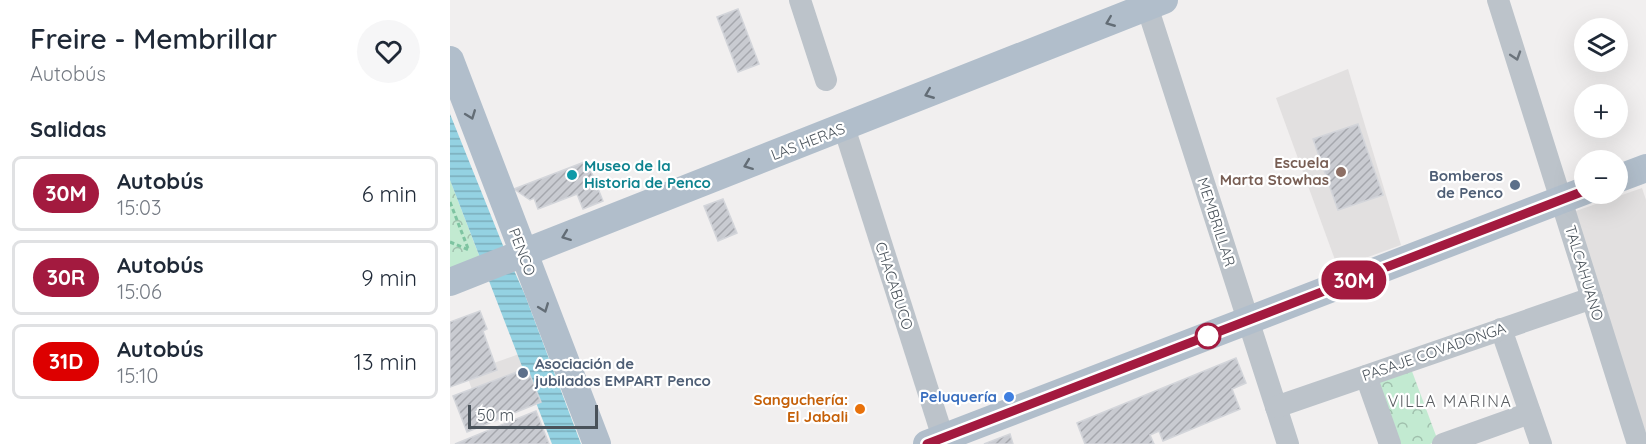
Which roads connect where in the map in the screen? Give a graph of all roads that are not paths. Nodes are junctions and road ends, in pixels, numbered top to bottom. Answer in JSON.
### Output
{"nodes":[{"id":1,"x":800,"y":0,"type":"edge"},
{"id":2,"x":1498,"y":0,"type":"edge"},
{"id":3,"x":1152,"y":2,"type":"edge"},
{"id":4,"x":450,"y":60,"type":"edge"},
{"id":5,"x":826,"y":81,"type":"dead end"},
{"id":6,"x":844,"y":127,"type":"junction"},
{"id":7,"x":1646,"y":168,"type":"edge"},
{"id":8,"x":1628,"y":175,"type":"edge"},
{"id":9,"x":1573,"y":196,"type":"edge"},
{"id":10,"x":491,"y":258,"type":"junction"},
{"id":11,"x":450,"y":282,"type":"edge"},
{"id":12,"x":1592,"y":298,"type":"junction"},
{"id":13,"x":1248,"y":320,"type":"junction"},
{"id":14,"x":1501,"y":329,"type":"junction"},
{"id":15,"x":1366,"y":376,"type":"junction"},
{"id":16,"x":1276,"y":407,"type":"junction"},
{"id":17,"x":1530,"y":413,"type":"junction"},
{"id":18,"x":938,"y":442,"type":"edge"},
{"id":19,"x":597,"y":444,"type":"edge"},
{"id":20,"x":1288,"y":444,"type":"edge"},
{"id":21,"x":1390,"y":444,"type":"edge"},
{"id":22,"x":1443,"y":444,"type":"edge"},
{"id":23,"x":1541,"y":444,"type":"edge"},
{"id":24,"x":1638,"y":444,"type":"edge"}],
"edges":[{"from":1,"to":5,"type":"street"},
{"from":2,"to":9,"type":"street","name":"TALCAHUANO","one_way":true},
{"from":3,"to":6,"type":"main road","name":"LAS HERAS","one_way":true},
{"from":3,"to":13,"type":"street","name":"MEMBRILLAR"},
{"from":4,"to":10,"type":"main road","name":"PENCO","one_way":true},
{"from":6,"to":10,"type":"main road","name":"LAS HERAS","one_way":true},
{"from":6,"to":18,"type":"street","name":"CHACABUCO"},
{"from":7,"to":8,"type":"main road"},
{"from":9,"to":12,"type":"street","name":"TALCAHUANO"},
{"from":9,"to":13,"type":"main road"},
{"from":10,"to":11,"type":"main road","name":"LAS HERAS"},
{"from":10,"to":19,"type":"main road","name":"PENCO","one_way":true},
{"from":12,"to":14,"type":"street","name":"PASAJE COVADONGA"},
{"from":12,"to":24,"type":"street","name":"TALCAHUANO"},
{"from":13,"to":16,"type":"street","name":"MEMBRILLAR"},
{"from":13,"to":18,"type":"main road"},
{"from":14,"to":15,"type":"street","name":"PASAJE COVADONGA"},
{"from":14,"to":17,"type":"street"},
{"from":15,"to":16,"type":"street","name":"PASAJE COVADONGA"},
{"from":15,"to":21,"type":"street"},
{"from":16,"to":20,"type":"street","name":"MEMBRILLAR"},
{"from":17,"to":22,"type":"street"},
{"from":17,"to":23,"type":"street"}]}
